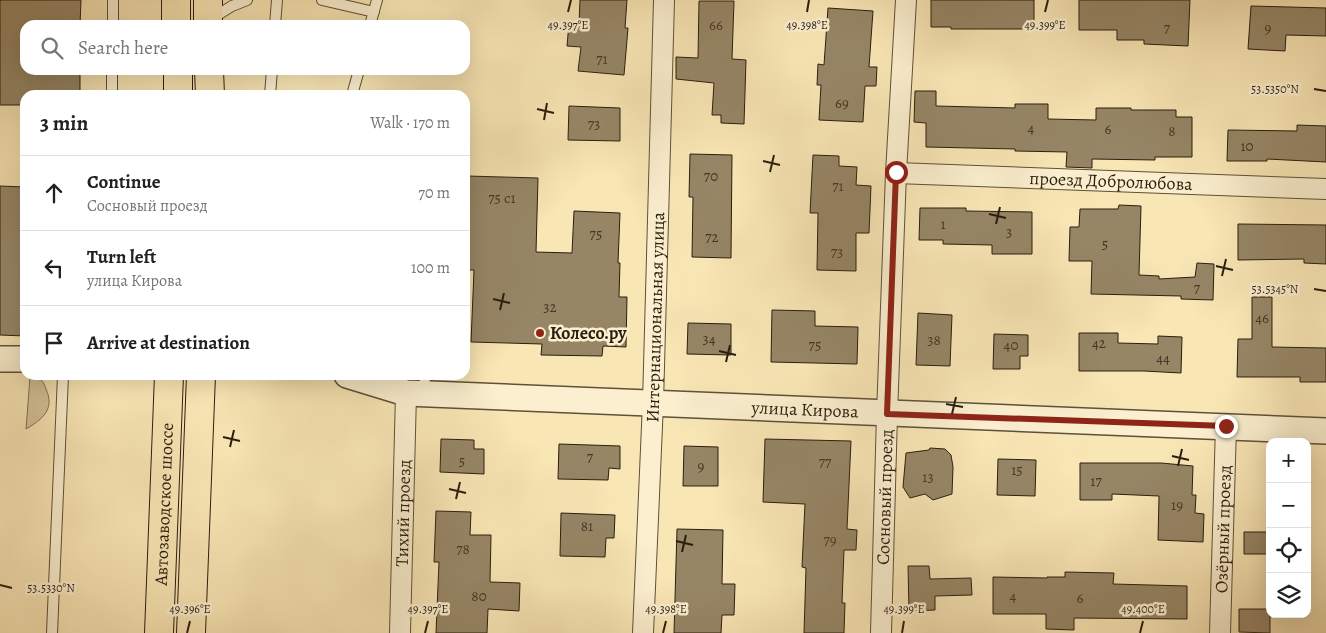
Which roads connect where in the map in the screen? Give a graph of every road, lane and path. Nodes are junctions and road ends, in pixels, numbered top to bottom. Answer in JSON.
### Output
{"nodes":[{"id":1,"x":113,"y":0,"type":"edge"},
{"id":2,"x":176,"y":0,"type":"edge"},
{"id":3,"x":247,"y":0,"type":"edge"},
{"id":4,"x":277,"y":0,"type":"edge"},
{"id":5,"x":322,"y":0,"type":"edge"},
{"id":6,"x":377,"y":0,"type":"edge"},
{"id":7,"x":664,"y":0,"type":"edge"},
{"id":8,"x":906,"y":0,"type":"edge"},
{"id":9,"x":374,"y":12,"type":"junction"},
{"id":10,"x":208,"y":15,"type":"edge"},
{"id":11,"x":113,"y":20,"type":"edge"},
{"id":12,"x":176,"y":20,"type":"edge"},
{"id":13,"x":275,"y":20,"type":"edge"},
{"id":14,"x":372,"y":20,"type":"edge"},
{"id":15,"x":112,"y":75,"type":"edge"},
{"id":16,"x":178,"y":75,"type":"edge"},
{"id":17,"x":209,"y":75,"type":"edge"},
{"id":18,"x":272,"y":75,"type":"edge"},
{"id":19,"x":358,"y":75,"type":"edge"},
{"id":20,"x":112,"y":90,"type":"edge"},
{"id":21,"x":178,"y":90,"type":"edge"},
{"id":22,"x":210,"y":90,"type":"edge"},
{"id":23,"x":270,"y":90,"type":"edge"},
{"id":24,"x":353,"y":90,"type":"edge"},
{"id":25,"x":896,"y":172,"type":"junction"},
{"id":26,"x":1326,"y":190,"type":"edge"},
{"id":27,"x":0,"y":359,"type":"edge"},
{"id":28,"x":20,"y":360,"type":"edge"},
{"id":29,"x":62,"y":380,"type":"edge"},
{"id":30,"x":169,"y":380,"type":"edge"},
{"id":31,"x":201,"y":380,"type":"edge"},
{"id":32,"x":376,"y":380,"type":"edge"},
{"id":33,"x":405,"y":385,"type":"edge"},
{"id":34,"x":653,"y":403,"type":"junction"},
{"id":35,"x":887,"y":414,"type":"junction"},
{"id":36,"x":1226,"y":426,"type":"junction"},
{"id":37,"x":1326,"y":431,"type":"edge"},
{"id":38,"x":52,"y":633,"type":"edge"},
{"id":39,"x":159,"y":633,"type":"edge"},
{"id":40,"x":191,"y":633,"type":"edge"},
{"id":41,"x":400,"y":633,"type":"edge"},
{"id":42,"x":643,"y":633,"type":"edge"},
{"id":43,"x":881,"y":633,"type":"edge"},
{"id":44,"x":1220,"y":633,"type":"edge"}],
"edges":[{"from":1,"to":11,"type":"lane"},
{"from":2,"to":12,"type":"main road"},
{"from":3,"to":10,"type":"lane"},
{"from":4,"to":13,"type":"lane"},
{"from":5,"to":9,"type":"lane"},
{"from":6,"to":9,"type":"lane"},
{"from":7,"to":34,"type":"street","name":"Интернациональная улица"},
{"from":8,"to":25,"type":"street","name":"Сосновый проезд"},
{"from":9,"to":14,"type":"lane"},
{"from":15,"to":20,"type":"lane"},
{"from":16,"to":21,"type":"main road"},
{"from":17,"to":22,"type":"main road"},
{"from":18,"to":23,"type":"lane"},
{"from":19,"to":24,"type":"lane"},
{"from":25,"to":26,"type":"street","name":"проезд Добролюбова"},
{"from":25,"to":35,"type":"street","name":"Сосновый проезд"},
{"from":27,"to":28,"type":"street"},
{"from":29,"to":38,"type":"lane"},
{"from":30,"to":39,"type":"main road","name":"Автозаводское шоссе"},
{"from":31,"to":40,"type":"main road","name":"Автозаводское шоссе"},
{"from":32,"to":33,"type":"street","name":"улица Кирова"},
{"from":33,"to":34,"type":"street","name":"улица Кирова"},
{"from":33,"to":41,"type":"street","name":"Тихий проезд"},
{"from":34,"to":35,"type":"street","name":"улица Кирова"},
{"from":34,"to":42,"type":"street","name":"Интернациональная улица"},
{"from":35,"to":36,"type":"street","name":"улица Кирова"},
{"from":35,"to":43,"type":"street","name":"Сосновый проезд"},
{"from":36,"to":37,"type":"street","name":"улица Кирова"},
{"from":36,"to":44,"type":"street","name":"Озёрный проезд"}]}
